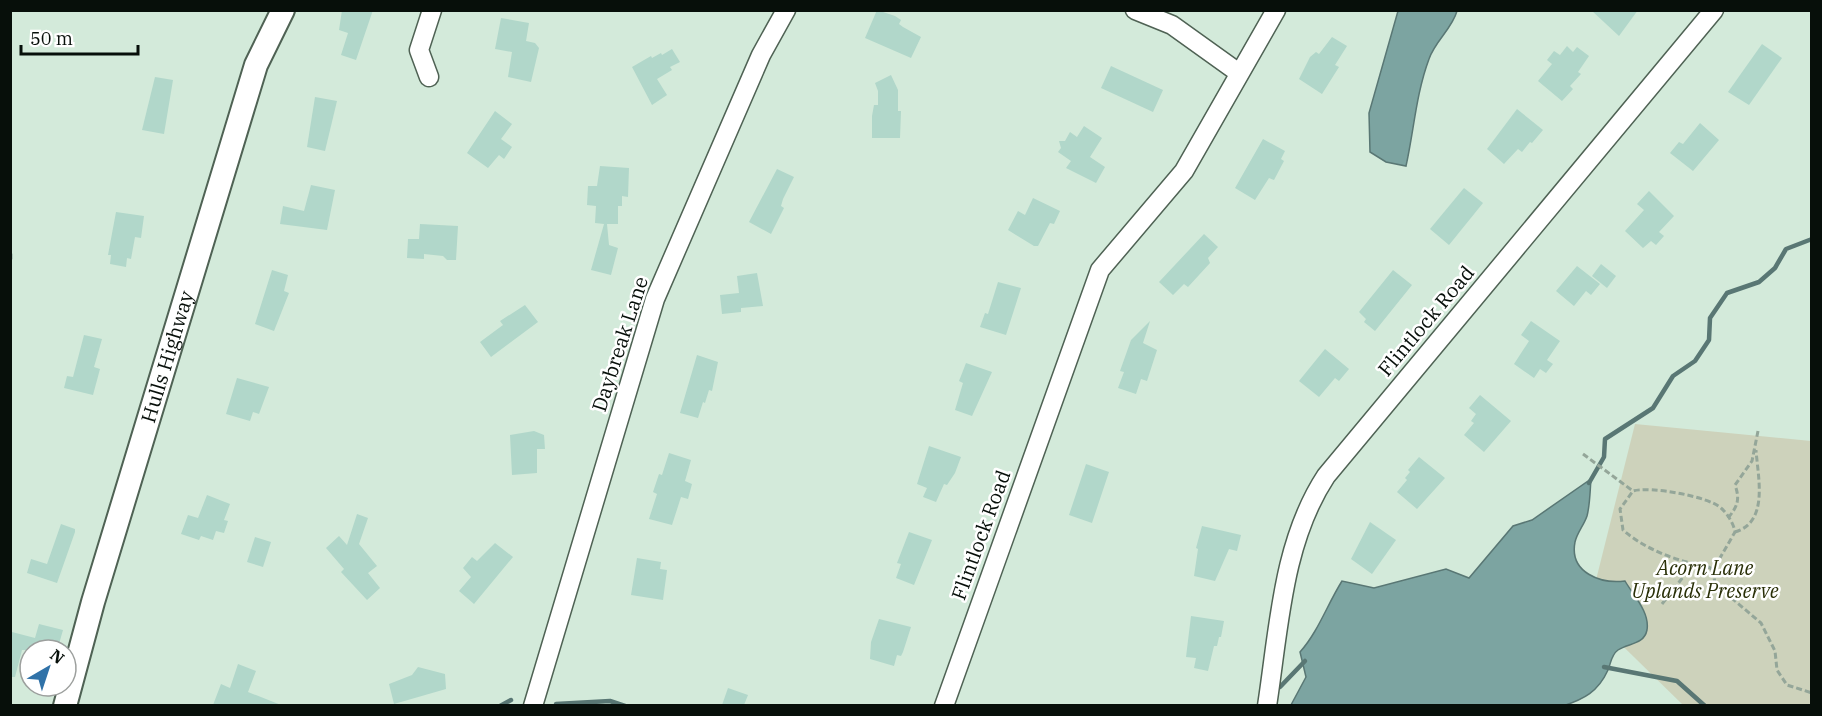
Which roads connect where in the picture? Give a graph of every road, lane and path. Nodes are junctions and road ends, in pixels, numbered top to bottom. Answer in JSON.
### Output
{"nodes":[{"id":1,"x":283,"y":10,"type":"edge"},
{"id":2,"x":432,"y":10,"type":"edge"},
{"id":3,"x":786,"y":10,"type":"edge"},
{"id":4,"x":1135,"y":10,"type":"edge"},
{"id":5,"x":1276,"y":10,"type":"edge"},
{"id":6,"x":1714,"y":10,"type":"edge"},
{"id":7,"x":1239,"y":73,"type":"junction"},
{"id":8,"x":429,"y":77,"type":"dead end"},
{"id":9,"x":1758,"y":431,"type":"dead end"},
{"id":10,"x":1756,"y":448,"type":"junction"},
{"id":11,"x":1583,"y":454,"type":"dead end"},
{"id":12,"x":1633,"y":490,"type":"junction"},
{"id":13,"x":1728,"y":518,"type":"junction"},
{"id":14,"x":1735,"y":532,"type":"junction"},
{"id":15,"x":1688,"y":562,"type":"junction"},
{"id":16,"x":1713,"y":570,"type":"junction"},
{"id":17,"x":1662,"y":604,"type":"dead end"},
{"id":18,"x":1812,"y":693,"type":"edge"},
{"id":19,"x":65,"y":705,"type":"edge"},
{"id":20,"x":533,"y":705,"type":"edge"},
{"id":21,"x":944,"y":705,"type":"edge"},
{"id":22,"x":1267,"y":705,"type":"edge"}],
"edges":[{"from":1,"to":19,"type":"street","name":"Hulls Highway"},
{"from":2,"to":8,"type":"street"},
{"from":3,"to":20,"type":"street","name":"Daybreak Lane"},
{"from":4,"to":7,"type":"street"},
{"from":5,"to":7,"type":"street","name":"Flintlock Road"},
{"from":6,"to":22,"type":"street","name":"Flintlock Road"},
{"from":7,"to":21,"type":"street","name":"Flintlock Road"},
{"from":9,"to":10,"type":"path"},
{"from":10,"to":13,"type":"path"},
{"from":10,"to":14,"type":"path"},
{"from":11,"to":12,"type":"path"},
{"from":12,"to":13,"type":"path"},
{"from":12,"to":15,"type":"path"},
{"from":13,"to":14,"type":"path"},
{"from":14,"to":16,"type":"path"},
{"from":15,"to":16,"type":"path"},
{"from":15,"to":17,"type":"path"},
{"from":16,"to":18,"type":"path"}]}
